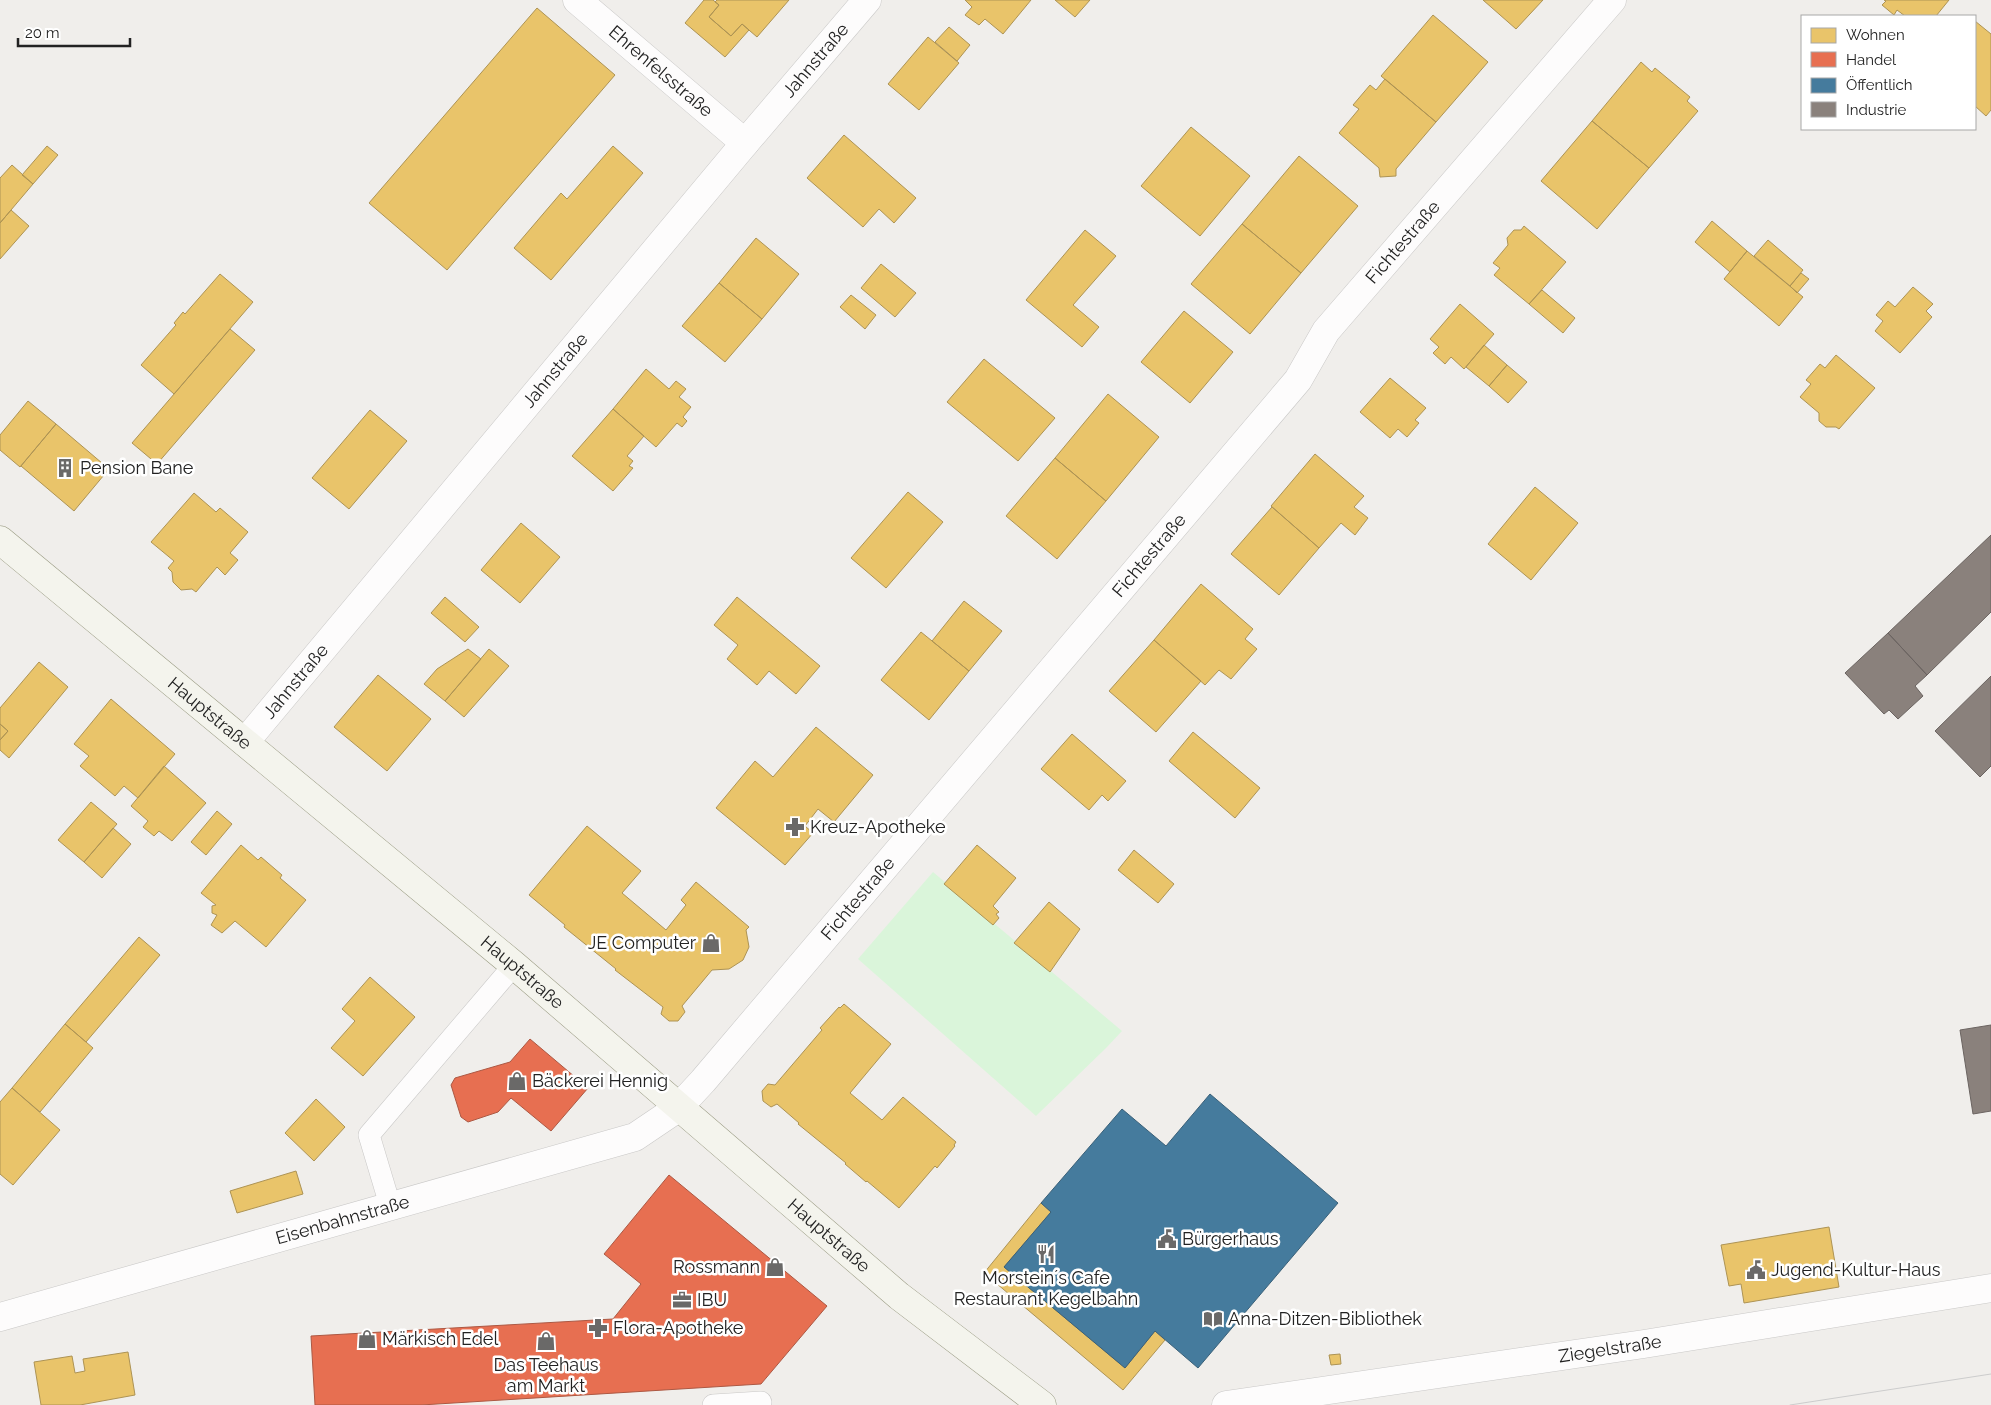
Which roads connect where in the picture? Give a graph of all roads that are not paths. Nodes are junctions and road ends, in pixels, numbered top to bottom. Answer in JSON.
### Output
{"nodes":[{"id":1,"x":577,"y":0,"type":"edge"},
{"id":2,"x":868,"y":0,"type":"edge"},
{"id":3,"x":1612,"y":0,"type":"edge"},
{"id":4,"x":745,"y":143,"type":"junction"},
{"id":5,"x":0,"y":540,"type":"edge"},
{"id":6,"x":244,"y":742,"type":"junction"},
{"id":7,"x":514,"y":965,"type":"junction"},
{"id":8,"x":678,"y":1108,"type":"junction"},
{"id":9,"x":390,"y":1205,"type":"junction"},
{"id":10,"x":1991,"y":1288,"type":"edge"},
{"id":11,"x":0,"y":1317,"type":"edge"},
{"id":12,"x":761,"y":1402,"type":"dead end"},
{"id":13,"x":713,"y":1405,"type":"edge"},
{"id":14,"x":1042,"y":1405,"type":"edge"},
{"id":15,"x":1226,"y":1405,"type":"edge"}],
"edges":[{"from":1,"to":4,"type":"street","name":"Ehrenfelsstraße"},
{"from":2,"to":4,"type":"street","name":"Jahnstraße"},
{"from":3,"to":8,"type":"street","name":"Fichtestraße"},
{"from":4,"to":6,"type":"street","name":"Jahnstraße"},
{"from":5,"to":6,"type":"main road","name":"Hauptstraße"},
{"from":6,"to":7,"type":"main road","name":"Hauptstraße"},
{"from":7,"to":8,"type":"main road","name":"Hauptstraße"},
{"from":7,"to":9,"type":"lane"},
{"from":8,"to":9,"type":"street","name":"Eisenbahnstraße"},
{"from":8,"to":14,"type":"main road","name":"Hauptstraße"},
{"from":9,"to":11,"type":"street","name":"Eisenbahnstraße"},
{"from":10,"to":15,"type":"street","name":"Ziegelstraße"},
{"from":12,"to":13,"type":"lane"}]}
